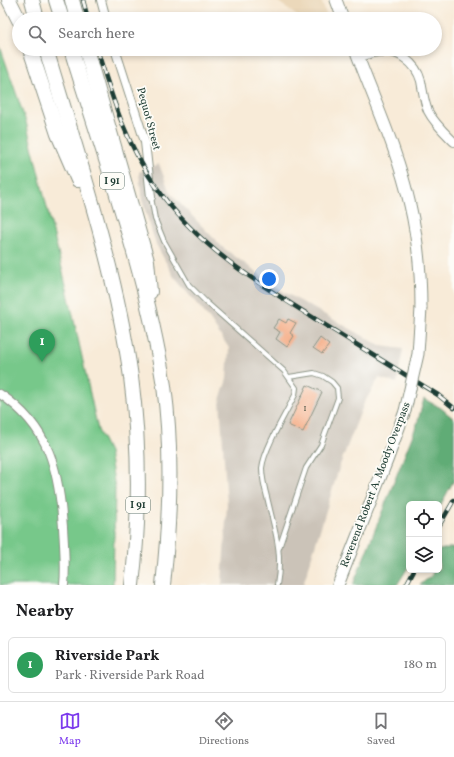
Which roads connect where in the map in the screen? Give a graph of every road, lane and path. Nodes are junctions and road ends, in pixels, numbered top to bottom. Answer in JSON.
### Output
{"nodes":[{"id":1,"x":9,"y":0,"type":"edge"},
{"id":2,"x":14,"y":0,"type":"edge"},
{"id":3,"x":32,"y":0,"type":"edge"},
{"id":4,"x":56,"y":0,"type":"edge"},
{"id":5,"x":72,"y":0,"type":"edge"},
{"id":6,"x":100,"y":0,"type":"edge"},
{"id":7,"x":336,"y":0,"type":"edge"},
{"id":8,"x":15,"y":12,"type":"edge"},
{"id":9,"x":17,"y":12,"type":"edge"},
{"id":10,"x":35,"y":12,"type":"edge"},
{"id":11,"x":60,"y":12,"type":"edge"},
{"id":12,"x":75,"y":12,"type":"edge"},
{"id":13,"x":104,"y":12,"type":"edge"},
{"id":14,"x":340,"y":12,"type":"edge"},
{"id":15,"x":32,"y":56,"type":"edge"},
{"id":16,"x":48,"y":56,"type":"edge"},
{"id":17,"x":73,"y":56,"type":"edge"},
{"id":18,"x":88,"y":56,"type":"edge"},
{"id":19,"x":117,"y":56,"type":"edge"},
{"id":20,"x":358,"y":56,"type":"edge"},
{"id":21,"x":401,"y":56,"type":"edge"},
{"id":22,"x":454,"y":142,"type":"edge"},
{"id":23,"x":151,"y":197,"type":"joint"},
{"id":24,"x":92,"y":203,"type":"junction"},
{"id":25,"x":150,"y":314,"type":"junction"},
{"id":26,"x":289,"y":377,"type":"junction"},
{"id":27,"x":0,"y":394,"type":"edge"},
{"id":28,"x":279,"y":549,"type":"junction"},
{"id":29,"x":64,"y":585,"type":"edge"},
{"id":30,"x":132,"y":585,"type":"edge"},
{"id":31,"x":163,"y":585,"type":"edge"},
{"id":32,"x":277,"y":585,"type":"edge"},
{"id":33,"x":338,"y":585,"type":"edge"}],
"edges":[{"from":1,"to":8,"type":"highway"},
{"from":2,"to":9,"type":"highway"},
{"from":3,"to":10,"type":"highway"},
{"from":4,"to":11,"type":"highway"},
{"from":5,"to":12,"type":"highway"},
{"from":6,"to":13,"type":"street"},
{"from":7,"to":14,"type":"main road"},
{"from":15,"to":24,"type":"highway"},
{"from":16,"to":24,"type":"highway","number":"I 91"},
{"from":17,"to":25,"type":"highway","number":"I 91"},
{"from":18,"to":25,"type":"highway"},
{"from":19,"to":23,"type":"street","name":"Pequot Street"},
{"from":20,"to":33,"type":"main road","name":"Reverend Robert A. Moody Overpass","bridge":true},
{"from":21,"to":22,"type":"street"},
{"from":23,"to":26,"type":"lane"},
{"from":24,"to":30,"type":"highway","number":"I 91"},
{"from":25,"to":31,"type":"highway","number":"I 91"},
{"from":26,"to":28,"type":"lane"},
{"from":26,"to":28,"type":"lane"},
{"from":27,"to":29,"type":"street"},
{"from":28,"to":32,"type":"lane"}]}
